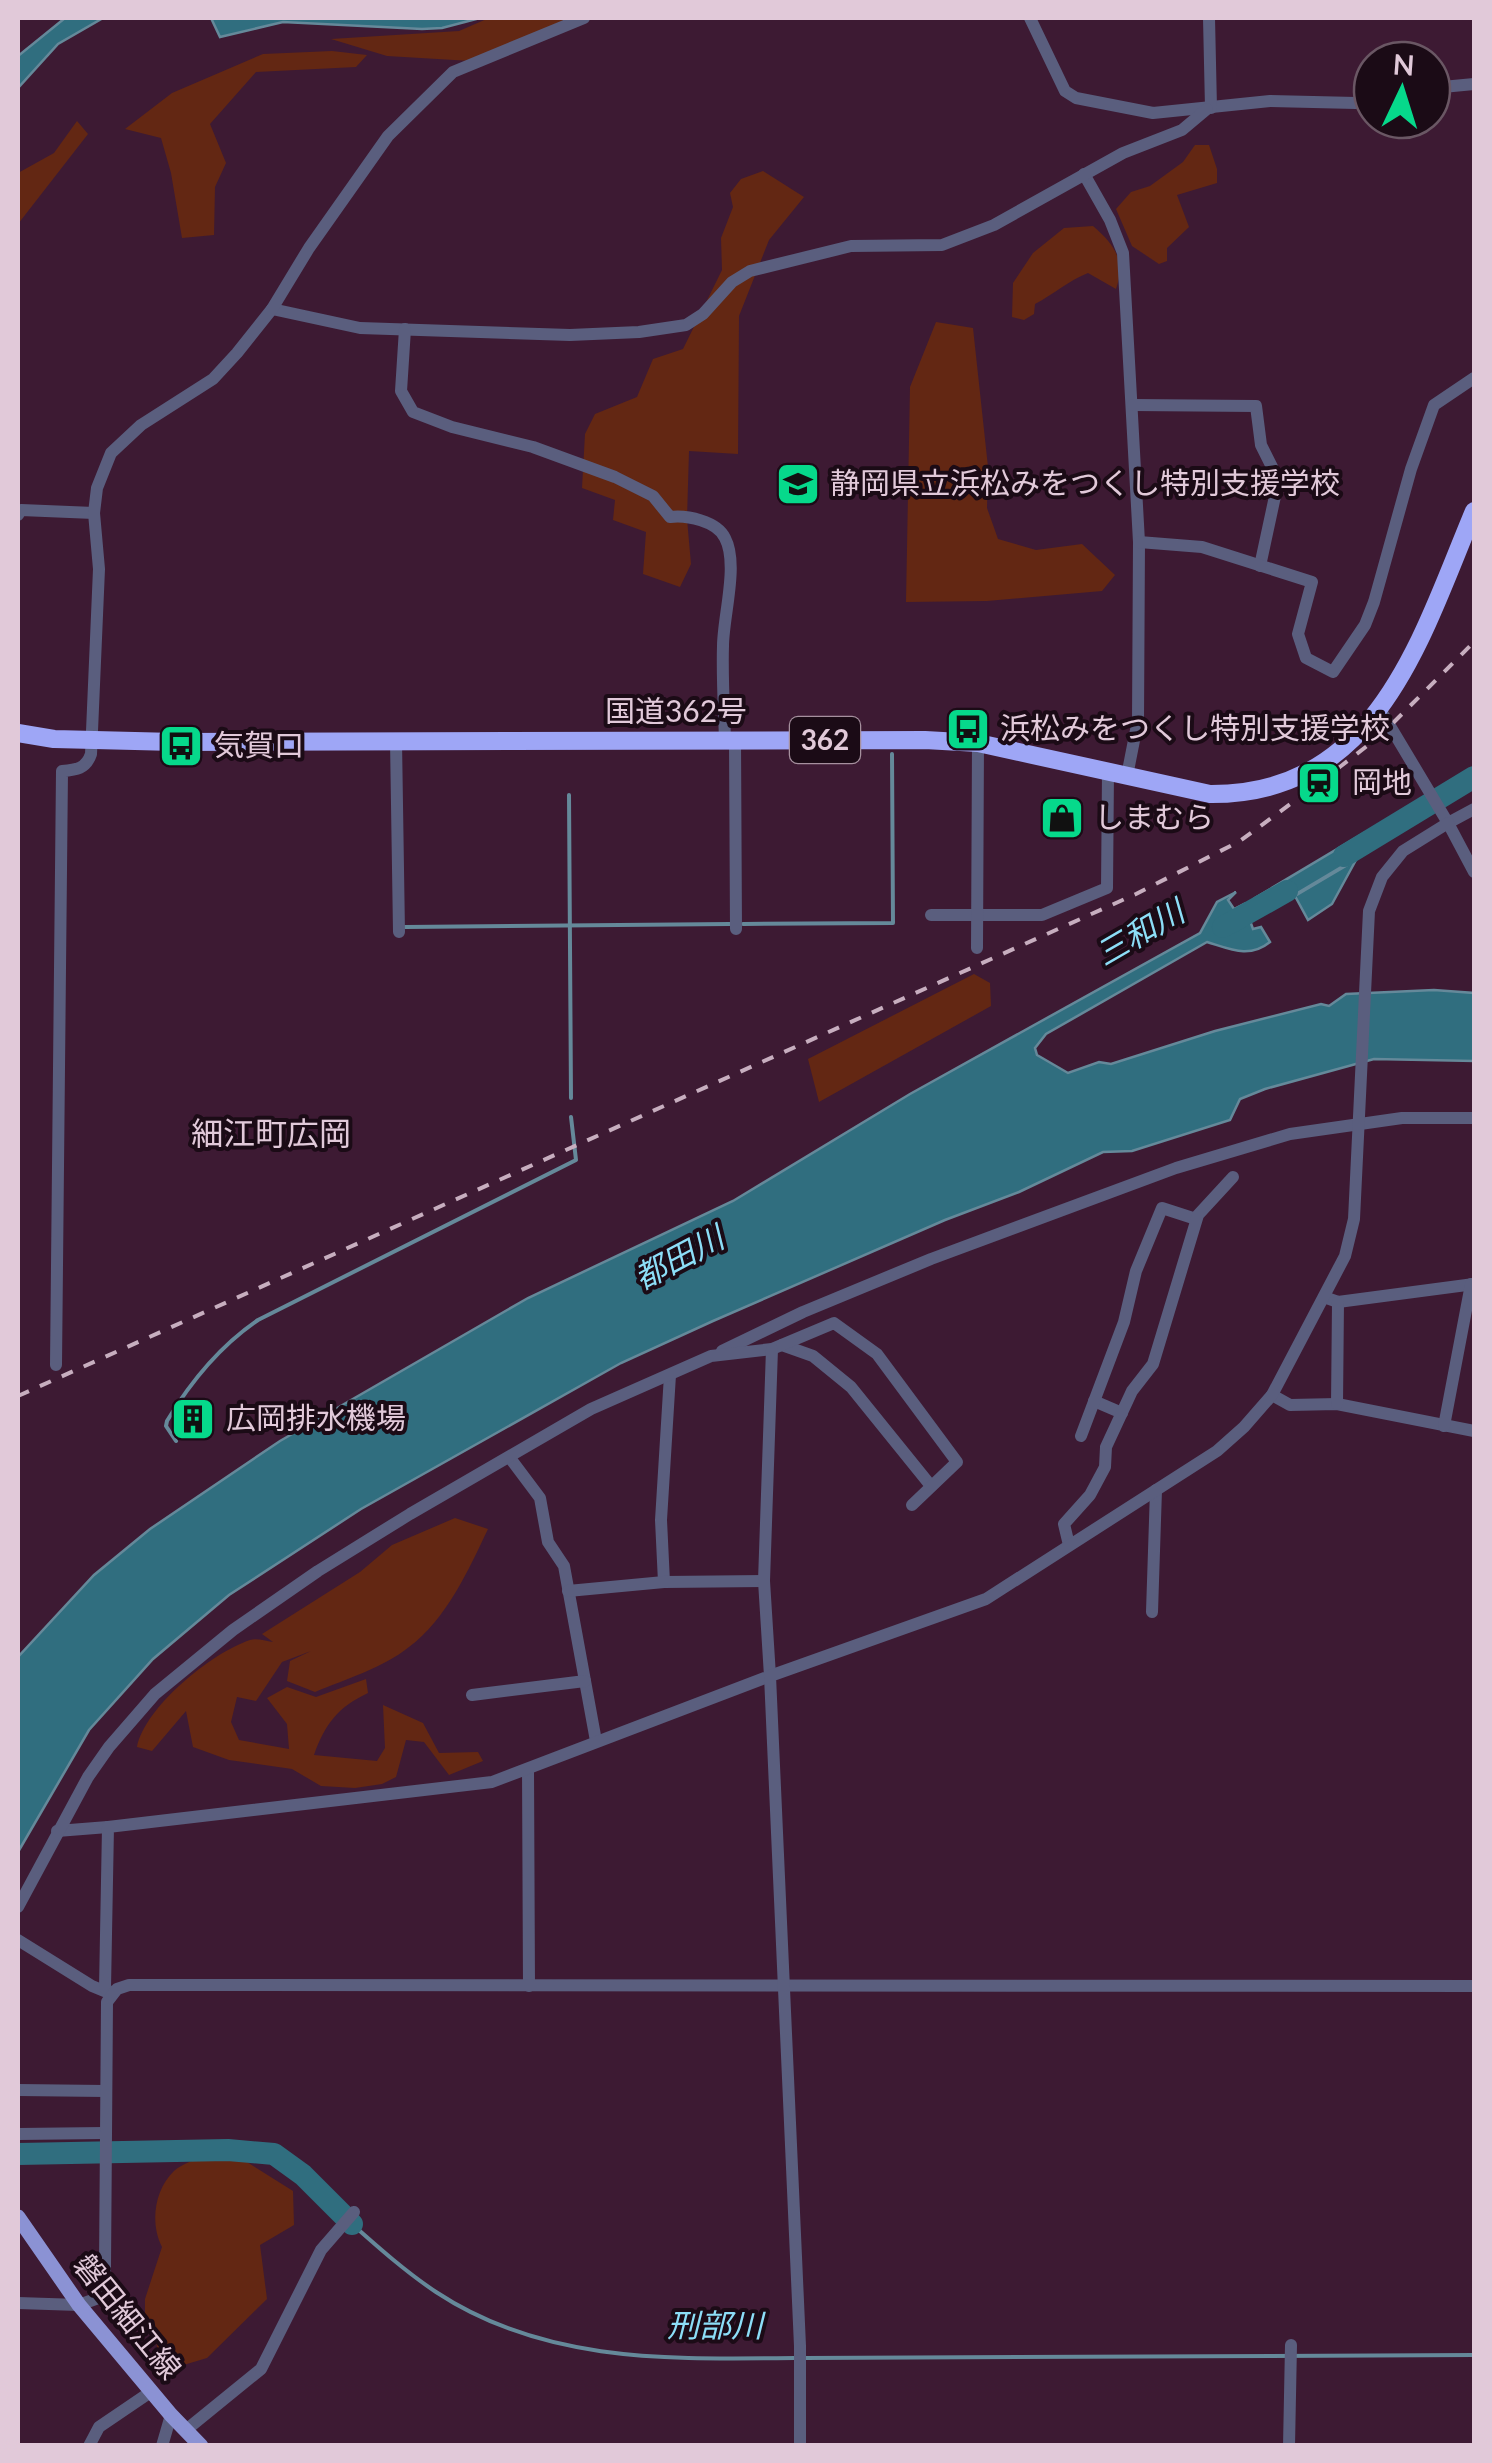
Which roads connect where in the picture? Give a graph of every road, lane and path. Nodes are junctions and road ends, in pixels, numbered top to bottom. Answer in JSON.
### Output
{"nodes":[{"id":1,"x":584,"y":18,"type":"edge"},
{"id":2,"x":1030,"y":18,"type":"edge"},
{"id":3,"x":1209,"y":18,"type":"edge"},
{"id":4,"x":1352,"y":103,"type":"edge"},
{"id":5,"x":1209,"y":108,"type":"junction"},
{"id":6,"x":1084,"y":174,"type":"junction"},
{"id":7,"x":272,"y":309,"type":"junction"},
{"id":8,"x":405,"y":329,"type":"junction"},
{"id":9,"x":1474,"y":378,"type":"edge"},
{"id":10,"x":1132,"y":405,"type":"junction"},
{"id":11,"x":1474,"y":511,"type":"edge"},
{"id":12,"x":94,"y":513,"type":"junction"},
{"id":13,"x":18,"y":515,"type":"edge"},
{"id":14,"x":1140,"y":542,"type":"junction"},
{"id":15,"x":1260,"y":566,"type":"junction"},
{"id":16,"x":1380,"y":711,"type":"junction"},
{"id":17,"x":18,"y":733,"type":"edge"},
{"id":18,"x":730,"y":740,"type":"junction"},
{"id":19,"x":90,"y":741,"type":"junction"},
{"id":20,"x":396,"y":741,"type":"junction"},
{"id":21,"x":978,"y":743,"type":"junction"},
{"id":22,"x":1108,"y":772,"type":"junction"},
{"id":23,"x":1128,"y":776,"type":"junction"},
{"id":24,"x":1474,"y":809,"type":"edge"},
{"id":25,"x":1445,"y":819,"type":"junction"},
{"id":26,"x":1474,"y":872,"type":"edge"},
{"id":27,"x":932,"y":915,"type":"dead end"},
{"id":28,"x":977,"y":915,"type":"junction"},
{"id":29,"x":736,"y":929,"type":"dead end"},
{"id":30,"x":399,"y":932,"type":"dead end"},
{"id":31,"x":977,"y":948,"type":"dead end"},
{"id":32,"x":1474,"y":1118,"type":"edge"},
{"id":33,"x":1359,"y":1120,"type":"junction"},
{"id":34,"x":1233,"y":1177,"type":"dead end"},
{"id":35,"x":1196,"y":1219,"type":"junction"},
{"id":36,"x":1473,"y":1284,"type":"edge"},
{"id":37,"x":1330,"y":1299,"type":"junction"},
{"id":38,"x":777,"y":1347,"type":"junction"},
{"id":39,"x":711,"y":1356,"type":"junction"},
{"id":40,"x":56,"y":1365,"type":"dead end"},
{"id":41,"x":670,"y":1374,"type":"junction"},
{"id":42,"x":1272,"y":1395,"type":"junction"},
{"id":43,"x":1094,"y":1401,"type":"junction"},
{"id":44,"x":1337,"y":1404,"type":"junction"},
{"id":45,"x":1122,"y":1412,"type":"junction"},
{"id":46,"x":1444,"y":1426,"type":"junction"},
{"id":47,"x":1474,"y":1431,"type":"edge"},
{"id":48,"x":1081,"y":1436,"type":"dead end"},
{"id":49,"x":510,"y":1458,"type":"junction"},
{"id":50,"x":931,"y":1486,"type":"junction"},
{"id":51,"x":1156,"y":1490,"type":"junction"},
{"id":52,"x":912,"y":1505,"type":"dead end"},
{"id":53,"x":1070,"y":1545,"type":"junction"},
{"id":54,"x":664,"y":1582,"type":"junction"},
{"id":55,"x":764,"y":1582,"type":"junction"},
{"id":56,"x":568,"y":1592,"type":"junction"},
{"id":57,"x":1152,"y":1612,"type":"dead end"},
{"id":58,"x":770,"y":1676,"type":"junction"},
{"id":59,"x":585,"y":1681,"type":"junction"},
{"id":60,"x":472,"y":1696,"type":"dead end"},
{"id":61,"x":596,"y":1741,"type":"junction"},
{"id":62,"x":528,"y":1769,"type":"junction"},
{"id":63,"x":108,"y":1827,"type":"junction"},
{"id":64,"x":57,"y":1831,"type":"junction"},
{"id":65,"x":18,"y":1906,"type":"edge"},
{"id":66,"x":18,"y":1940,"type":"edge"},
{"id":67,"x":528,"y":1986,"type":"junction"},
{"id":68,"x":1474,"y":1986,"type":"edge"},
{"id":69,"x":782,"y":1987,"type":"junction"},
{"id":70,"x":112,"y":1994,"type":"junction"},
{"id":71,"x":18,"y":2090,"type":"edge"},
{"id":72,"x":105,"y":2091,"type":"junction"},
{"id":73,"x":104,"y":2133,"type":"junction"},
{"id":74,"x":18,"y":2134,"type":"edge"},
{"id":75,"x":354,"y":2212,"type":"dead end"},
{"id":76,"x":18,"y":2218,"type":"edge"},
{"id":77,"x":18,"y":2303,"type":"edge"},
{"id":78,"x":79,"y":2305,"type":"junction"},
{"id":79,"x":1291,"y":2345,"type":"dead end"},
{"id":80,"x":152,"y":2391,"type":"junction"},
{"id":81,"x":171,"y":2415,"type":"junction"},
{"id":82,"x":186,"y":2430,"type":"junction"},
{"id":83,"x":90,"y":2446,"type":"edge"},
{"id":84,"x":162,"y":2446,"type":"edge"},
{"id":85,"x":202,"y":2446,"type":"edge"},
{"id":86,"x":800,"y":2446,"type":"edge"},
{"id":87,"x":1290,"y":2446,"type":"edge"}],
"edges":[{"from":1,"to":7,"type":"street"},
{"from":2,"to":5,"type":"street"},
{"from":3,"to":5,"type":"street"},
{"from":4,"to":5,"type":"street"},
{"from":5,"to":6,"type":"street"},
{"from":6,"to":8,"type":"street"},
{"from":6,"to":10,"type":"street"},
{"from":7,"to":8,"type":"street"},
{"from":7,"to":12,"type":"street"},
{"from":8,"to":18,"type":"street"},
{"from":9,"to":15,"type":"street"},
{"from":10,"to":14,"type":"street"},
{"from":10,"to":15,"type":"street"},
{"from":11,"to":16,"type":"highway","name":"国道362号","number":"362"},
{"from":12,"to":13,"type":"street"},
{"from":12,"to":19,"type":"street"},
{"from":14,"to":15,"type":"street"},
{"from":14,"to":23,"type":"street"},
{"from":16,"to":23,"type":"highway","name":"国道362号","number":"362"},
{"from":16,"to":25,"type":"street"},
{"from":17,"to":19,"type":"highway","name":"国道362号","number":"362"},
{"from":18,"to":20,"type":"highway","name":"国道362号","number":"362"},
{"from":18,"to":21,"type":"highway","name":"国道362号","number":"362"},
{"from":18,"to":29,"type":"street"},
{"from":19,"to":20,"type":"highway","name":"国道362号","number":"362"},
{"from":19,"to":40,"type":"street"},
{"from":20,"to":30,"type":"street"},
{"from":21,"to":22,"type":"highway","name":"国道362号","number":"362"},
{"from":21,"to":28,"type":"street"},
{"from":22,"to":23,"type":"highway","name":"国道362号","number":"362"},
{"from":22,"to":28,"type":"street"},
{"from":24,"to":25,"type":"street"},
{"from":25,"to":26,"type":"street"},
{"from":25,"to":33,"type":"street"},
{"from":27,"to":28,"type":"street"},
{"from":28,"to":31,"type":"street"},
{"from":32,"to":33,"type":"street"},
{"from":33,"to":37,"type":"street"},
{"from":33,"to":39,"type":"street"},
{"from":34,"to":35,"type":"street"},
{"from":35,"to":43,"type":"street"},
{"from":35,"to":45,"type":"street"},
{"from":36,"to":37,"type":"street"},
{"from":36,"to":46,"type":"street"},
{"from":37,"to":42,"type":"street"},
{"from":37,"to":44,"type":"street"},
{"from":38,"to":39,"type":"street"},
{"from":38,"to":50,"type":"street"},
{"from":38,"to":50,"type":"street"},
{"from":38,"to":55,"type":"street"},
{"from":39,"to":41,"type":"street"},
{"from":41,"to":49,"type":"street"},
{"from":41,"to":54,"type":"street"},
{"from":42,"to":44,"type":"street"},
{"from":42,"to":51,"type":"street"},
{"from":43,"to":45,"type":"street"},
{"from":43,"to":48,"type":"street"},
{"from":44,"to":46,"type":"street"},
{"from":45,"to":53,"type":"street"},
{"from":46,"to":47,"type":"street"},
{"from":49,"to":56,"type":"street"},
{"from":49,"to":64,"type":"street"},
{"from":50,"to":52,"type":"street"},
{"from":51,"to":53,"type":"street"},
{"from":51,"to":57,"type":"street"},
{"from":53,"to":58,"type":"street"},
{"from":54,"to":55,"type":"street"},
{"from":54,"to":56,"type":"street"},
{"from":55,"to":58,"type":"street"},
{"from":56,"to":59,"type":"street"},
{"from":58,"to":61,"type":"street"},
{"from":58,"to":69,"type":"street"},
{"from":59,"to":60,"type":"street"},
{"from":59,"to":61,"type":"street"},
{"from":61,"to":62,"type":"street"},
{"from":62,"to":63,"type":"street"},
{"from":62,"to":67,"type":"street"},
{"from":63,"to":64,"type":"street"},
{"from":63,"to":70,"type":"street"},
{"from":64,"to":65,"type":"street"},
{"from":66,"to":70,"type":"street"},
{"from":67,"to":69,"type":"street"},
{"from":67,"to":70,"type":"street"},
{"from":68,"to":69,"type":"street"},
{"from":69,"to":86,"type":"street"},
{"from":70,"to":72,"type":"street"},
{"from":71,"to":72,"type":"street"},
{"from":72,"to":73,"type":"street"},
{"from":73,"to":74,"type":"street"},
{"from":73,"to":78,"type":"street"},
{"from":75,"to":82,"type":"street"},
{"from":76,"to":78,"type":"main road","name":"磐田細江線"},
{"from":77,"to":78,"type":"street"},
{"from":78,"to":80,"type":"main road","name":"磐田細江線"},
{"from":79,"to":87,"type":"street"},
{"from":80,"to":81,"type":"main road","name":"磐田細江線"},
{"from":80,"to":83,"type":"street"},
{"from":81,"to":82,"type":"main road","name":"磐田細江線"},
{"from":81,"to":84,"type":"street"},
{"from":82,"to":85,"type":"main road","name":"磐田細江線"}]}
